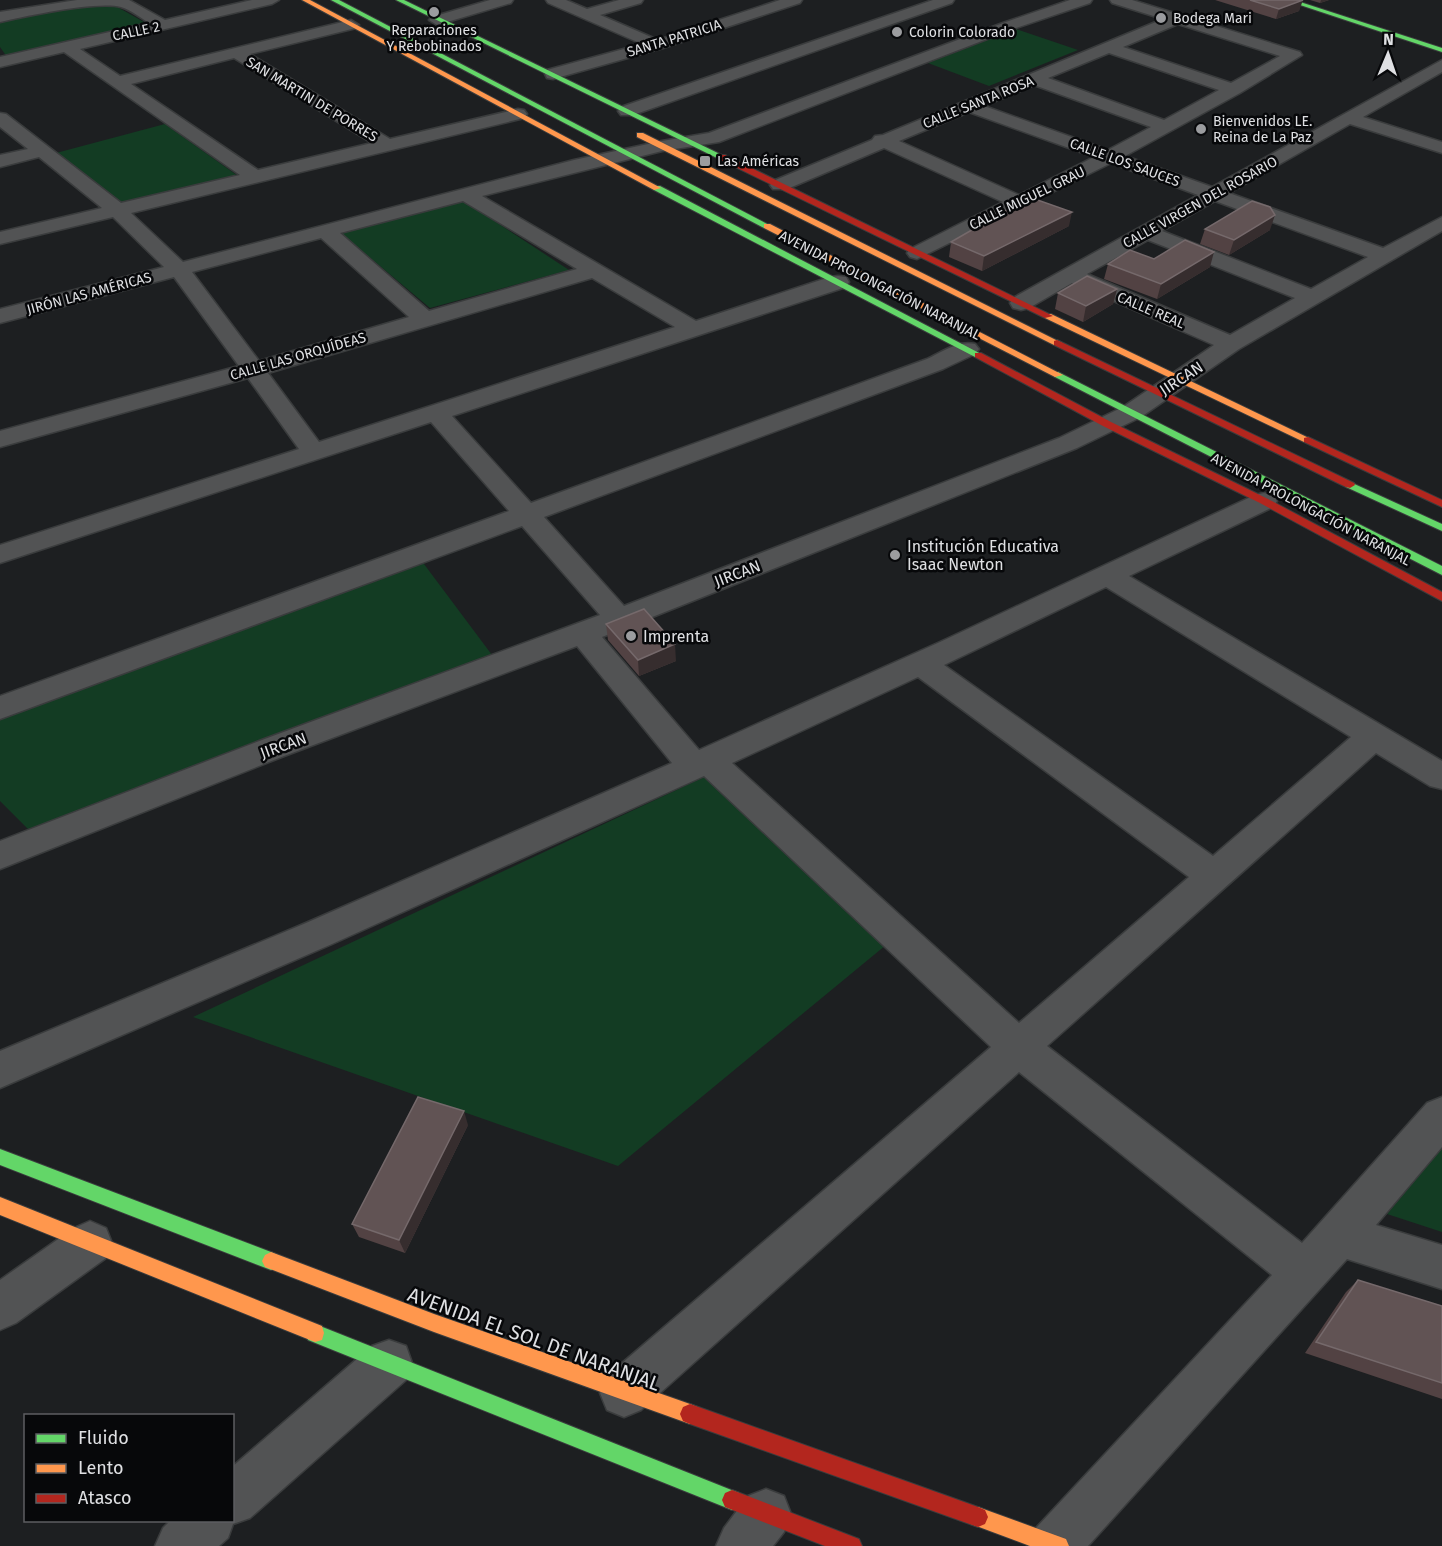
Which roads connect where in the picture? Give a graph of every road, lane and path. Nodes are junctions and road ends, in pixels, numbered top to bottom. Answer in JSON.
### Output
{"nodes":[{"id":1,"x":272,"y":0,"type":"edge"},
{"id":2,"x":304,"y":0,"type":"edge"},
{"id":3,"x":334,"y":0,"type":"edge"},
{"id":4,"x":399,"y":0,"type":"edge"},
{"id":5,"x":506,"y":0,"type":"edge"},
{"id":6,"x":553,"y":0,"type":"edge"},
{"id":7,"x":636,"y":0,"type":"edge"},
{"id":8,"x":795,"y":0,"type":"edge"},
{"id":9,"x":947,"y":0,"type":"edge"},
{"id":10,"x":1085,"y":0,"type":"edge"},
{"id":11,"x":1117,"y":0,"type":"edge"},
{"id":12,"x":1288,"y":0,"type":"edge"},
{"id":13,"x":1312,"y":0,"type":"edge"},
{"id":14,"x":1024,"y":3,"type":"dead end"},
{"id":15,"x":384,"y":7,"type":"dead end"},
{"id":16,"x":1052,"y":12,"type":"junction"},
{"id":17,"x":586,"y":14,"type":"junction"},
{"id":18,"x":0,"y":17,"type":"edge"},
{"id":19,"x":1176,"y":19,"type":"junction"},
{"id":20,"x":437,"y":20,"type":"junction"},
{"id":21,"x":351,"y":24,"type":"junction"},
{"id":22,"x":164,"y":26,"type":"junction"},
{"id":23,"x":1442,"y":42,"type":"edge"},
{"id":24,"x":657,"y":45,"type":"junction"},
{"id":25,"x":67,"y":46,"type":"junction"},
{"id":26,"x":1110,"y":48,"type":"junction"},
{"id":27,"x":467,"y":49,"type":"dead end"},
{"id":28,"x":1442,"y":50,"type":"edge"},
{"id":29,"x":236,"y":53,"type":"junction"},
{"id":30,"x":0,"y":62,"type":"edge"},
{"id":31,"x":1442,"y":65,"type":"edge"},
{"id":32,"x":553,"y":74,"type":"junction"},
{"id":33,"x":1034,"y":79,"type":"junction"},
{"id":34,"x":117,"y":82,"type":"junction"},
{"id":35,"x":1409,"y":84,"type":"junction"},
{"id":36,"x":1234,"y":89,"type":"junction"},
{"id":37,"x":1431,"y":91,"type":"dead end"},
{"id":38,"x":968,"y":106,"type":"junction"},
{"id":39,"x":627,"y":111,"type":"junction"},
{"id":40,"x":518,"y":114,"type":"junction"},
{"id":41,"x":0,"y":118,"type":"edge"},
{"id":42,"x":1349,"y":118,"type":"junction"},
{"id":43,"x":1165,"y":126,"type":"junction"},
{"id":44,"x":631,"y":131,"type":"dead end"},
{"id":45,"x":881,"y":140,"type":"junction"},
{"id":46,"x":693,"y":142,"type":"junction"},
{"id":47,"x":387,"y":145,"type":"junction"},
{"id":48,"x":662,"y":146,"type":"junction"},
{"id":49,"x":1442,"y":148,"type":"edge"},
{"id":50,"x":43,"y":151,"type":"junction"},
{"id":51,"x":629,"y":154,"type":"junction"},
{"id":52,"x":1109,"y":157,"type":"junction"},
{"id":53,"x":601,"y":159,"type":"junction"},
{"id":54,"x":0,"y":161,"type":"edge"},
{"id":55,"x":254,"y":176,"type":"junction"},
{"id":56,"x":465,"y":194,"type":"junction"},
{"id":57,"x":778,"y":194,"type":"junction"},
{"id":58,"x":1214,"y":194,"type":"junction"},
{"id":59,"x":1019,"y":202,"type":"junction"},
{"id":60,"x":117,"y":210,"type":"junction"},
{"id":61,"x":1442,"y":223,"type":"edge"},
{"id":62,"x":325,"y":231,"type":"junction"},
{"id":63,"x":1146,"y":232,"type":"junction"},
{"id":64,"x":788,"y":237,"type":"junction"},
{"id":65,"x":0,"y":238,"type":"edge"},
{"id":66,"x":917,"y":253,"type":"junction"},
{"id":67,"x":786,"y":255,"type":"junction"},
{"id":68,"x":1383,"y":255,"type":"junction"},
{"id":69,"x":179,"y":269,"type":"junction"},
{"id":70,"x":595,"y":270,"type":"junction"},
{"id":71,"x":1070,"y":275,"type":"junction"},
{"id":72,"x":838,"y":282,"type":"junction"},
{"id":73,"x":1311,"y":297,"type":"junction"},
{"id":74,"x":1021,"y":303,"type":"junction"},
{"id":75,"x":0,"y":316,"type":"edge"},
{"id":76,"x":425,"y":320,"type":"junction"},
{"id":77,"x":692,"y":328,"type":"junction"},
{"id":78,"x":1231,"y":344,"type":"junction"},
{"id":79,"x":967,"y":349,"type":"junction"},
{"id":80,"x":255,"y":369,"type":"junction"},
{"id":81,"x":1182,"y":378,"type":"junction"},
{"id":82,"x":1157,"y":393,"type":"junction"},
{"id":83,"x":435,"y":412,"type":"junction"},
{"id":84,"x":1120,"y":418,"type":"junction"},
{"id":85,"x":0,"y":439,"type":"edge"},
{"id":86,"x":314,"y":452,"type":"junction"},
{"id":87,"x":1264,"y":501,"type":"junction"},
{"id":88,"x":1442,"y":504,"type":"edge"},
{"id":89,"x":526,"y":513,"type":"junction"},
{"id":90,"x":1442,"y":528,"type":"edge"},
{"id":91,"x":0,"y":554,"type":"edge"},
{"id":92,"x":1376,"y":562,"type":"junction"},
{"id":93,"x":1442,"y":571,"type":"edge"},
{"id":94,"x":1108,"y":576,"type":"junction"},
{"id":95,"x":1442,"y":597,"type":"edge"},
{"id":96,"x":620,"y":619,"type":"junction"},
{"id":97,"x":582,"y":633,"type":"junction"},
{"id":98,"x":920,"y":663,"type":"junction"},
{"id":99,"x":0,"y":708,"type":"edge"},
{"id":100,"x":1374,"y":736,"type":"junction"},
{"id":101,"x":700,"y":763,"type":"junction"},
{"id":102,"x":1442,"y":777,"type":"edge"},
{"id":103,"x":6,"y":844,"type":"edge"},
{"id":104,"x":1214,"y":876,"type":"junction"},
{"id":105,"x":1018,"y":1047,"type":"junction"},
{"id":106,"x":0,"y":1070,"type":"edge"},
{"id":107,"x":1442,"y":1116,"type":"edge"},
{"id":108,"x":0,"y":1157,"type":"edge"},
{"id":109,"x":0,"y":1206,"type":"edge"},
{"id":110,"x":1340,"y":1235,"type":"junction"},
{"id":111,"x":90,"y":1243,"type":"junction"},
{"id":112,"x":1442,"y":1267,"type":"edge"},
{"id":113,"x":1305,"y":1273,"type":"junction"},
{"id":114,"x":0,"y":1307,"type":"edge"},
{"id":115,"x":389,"y":1363,"type":"junction"},
{"id":116,"x":624,"y":1393,"type":"junction"},
{"id":117,"x":234,"y":1498,"type":"edge"},
{"id":118,"x":209,"y":1522,"type":"edge"},
{"id":119,"x":754,"y":1530,"type":"edge"},
{"id":120,"x":181,"y":1546,"type":"edge"},
{"id":121,"x":852,"y":1546,"type":"edge"},
{"id":122,"x":1055,"y":1546,"type":"edge"}],
"edges":[{"from":1,"to":22,"type":"street","name":"CALLE 2"},
{"from":2,"to":21,"type":"street","name":"AVENIDA PROLONGACIÓN NARANJAL"},
{"from":3,"to":51,"type":"street","name":"AVENIDA PROLONGACIÓN NARANJAL"},
{"from":4,"to":20,"type":"street","name":"AVENIDA PROLONGACIÓN NARANJAL"},
{"from":5,"to":20,"type":"street"},
{"from":6,"to":17,"type":"street"},
{"from":7,"to":17,"type":"street"},
{"from":8,"to":24,"type":"street","name":"SANTA PATRICIA"},
{"from":9,"to":39,"type":"street"},
{"from":10,"to":16,"type":"street","name":"JIRÓN LAS AMÉRICAS"},
{"from":11,"to":19,"type":"street"},
{"from":12,"to":28,"type":"street"},
{"from":13,"to":23,"type":"street"},
{"from":14,"to":16,"type":"street"},
{"from":15,"to":27,"type":"street"},
{"from":16,"to":46,"type":"street","name":"JIRÓN LAS AMÉRICAS"},
{"from":17,"to":24,"type":"street"},
{"from":18,"to":22,"type":"street"},
{"from":19,"to":26,"type":"street","name":"CALLE SANTA ROSA"},
{"from":19,"to":36,"type":"street","name":"CALLE MIGUEL GRAU"},
{"from":20,"to":32,"type":"street","name":"AVENIDA PROLONGACIÓN NARANJAL"},
{"from":21,"to":29,"type":"street"},
{"from":21,"to":40,"type":"street","name":"AVENIDA PROLONGACIÓN NARANJAL"},
{"from":22,"to":25,"type":"street","name":"CALLE 2"},
{"from":24,"to":32,"type":"street","name":"SANTA PATRICIA"},
{"from":25,"to":30,"type":"street","name":"CALLE 2"},
{"from":25,"to":34,"type":"street"},
{"from":26,"to":33,"type":"street","name":"CALLE SANTA ROSA"},
{"from":26,"to":36,"type":"street"},
{"from":29,"to":34,"type":"street"},
{"from":29,"to":47,"type":"street","name":"SAN MARTIN DE PORRES"},
{"from":31,"to":35,"type":"street","name":"CALLE VIRGEN DEL ROSARIO"},
{"from":32,"to":39,"type":"street","name":"AVENIDA PROLONGACIÓN NARANJAL"},
{"from":33,"to":38,"type":"street","name":"CALLE SANTA ROSA"},
{"from":33,"to":43,"type":"street"},
{"from":34,"to":55,"type":"street"},
{"from":35,"to":37,"type":"street"},
{"from":35,"to":42,"type":"street","name":"CALLE VIRGEN DEL ROSARIO"},
{"from":36,"to":43,"type":"street","name":"CALLE MIGUEL GRAU"},
{"from":38,"to":45,"type":"street","name":"CALLE SANTA ROSA"},
{"from":38,"to":52,"type":"street","name":"CALLE LOS SAUCES"},
{"from":39,"to":46,"type":"street","name":"AVENIDA PROLONGACIÓN NARANJAL"},
{"from":40,"to":47,"type":"street"},
{"from":40,"to":53,"type":"street","name":"AVENIDA PROLONGACIÓN NARANJAL"},
{"from":41,"to":50,"type":"street"},
{"from":42,"to":49,"type":"street"},
{"from":42,"to":58,"type":"street","name":"CALLE VIRGEN DEL ROSARIO"},
{"from":43,"to":52,"type":"street","name":"CALLE MIGUEL GRAU"},
{"from":44,"to":48,"type":"street","name":"AVENIDA PROLONGACIÓN NARANJAL"},
{"from":45,"to":57,"type":"street","name":"CALLE SANTA ROSA"},
{"from":45,"to":59,"type":"street"},
{"from":46,"to":48,"type":"street","name":"JIRÓN LAS AMÉRICAS"},
{"from":46,"to":57,"type":"street","name":"AVENIDA PROLONGACIÓN NARANJAL"},
{"from":47,"to":55,"type":"street"},
{"from":48,"to":51,"type":"street","name":"JIRÓN LAS AMÉRICAS"},
{"from":48,"to":57,"type":"street","name":"AVENIDA PROLONGACIÓN NARANJAL"},
{"from":50,"to":54,"type":"street"},
{"from":50,"to":60,"type":"street"},
{"from":51,"to":53,"type":"street","name":"JIRÓN LAS AMÉRICAS"},
{"from":51,"to":64,"type":"street","name":"AVENIDA PROLONGACIÓN NARANJAL"},
{"from":52,"to":58,"type":"street","name":"CALLE LOS SAUCES"},
{"from":52,"to":59,"type":"street","name":"CALLE MIGUEL GRAU"},
{"from":53,"to":56,"type":"street","name":"JIRÓN LAS AMÉRICAS"},
{"from":53,"to":67,"type":"street","name":"AVENIDA PROLONGACIÓN NARANJAL"},
{"from":55,"to":60,"type":"street"},
{"from":56,"to":62,"type":"street","name":"JIRÓN LAS AMÉRICAS"},
{"from":56,"to":70,"type":"street"},
{"from":57,"to":66,"type":"street"},
{"from":57,"to":82,"type":"street","name":"AVENIDA PROLONGACIÓN NARANJAL"},
{"from":58,"to":63,"type":"street","name":"CALLE VIRGEN DEL ROSARIO"},
{"from":58,"to":68,"type":"street","name":"CALLE LOS SAUCES"},
{"from":59,"to":66,"type":"street","name":"CALLE MIGUEL GRAU"},
{"from":60,"to":65,"type":"street"},
{"from":60,"to":69,"type":"street"},
{"from":61,"to":68,"type":"street","name":"JIRCAN"},
{"from":62,"to":69,"type":"street","name":"JIRÓN LAS AMÉRICAS"},
{"from":62,"to":76,"type":"street"},
{"from":63,"to":71,"type":"street","name":"CALLE VIRGEN DEL ROSARIO"},
{"from":63,"to":73,"type":"street"},
{"from":64,"to":67,"type":"street"},
{"from":64,"to":84,"type":"street","name":"AVENIDA PROLONGACIÓN NARANJAL"},
{"from":66,"to":74,"type":"street"},
{"from":67,"to":72,"type":"street","name":"AVENIDA PROLONGACIÓN NARANJAL"},
{"from":68,"to":73,"type":"street","name":"JIRCAN"},
{"from":69,"to":75,"type":"street","name":"JIRÓN LAS AMÉRICAS"},
{"from":69,"to":80,"type":"street"},
{"from":70,"to":76,"type":"street","name":"CALLE LAS ORQUÍDEAS"},
{"from":70,"to":77,"type":"street"},
{"from":71,"to":74,"type":"street","name":"CALLE VIRGEN DEL ROSARIO"},
{"from":71,"to":78,"type":"street","name":"CALLE REAL"},
{"from":72,"to":77,"type":"street"},
{"from":72,"to":79,"type":"street","name":"AVENIDA PROLONGACIÓN NARANJAL"},
{"from":73,"to":78,"type":"street","name":"JIRCAN"},
{"from":74,"to":81,"type":"street"},
{"from":76,"to":80,"type":"street","name":"CALLE LAS ORQUÍDEAS"},
{"from":77,"to":83,"type":"street"},
{"from":78,"to":81,"type":"street","name":"JIRCAN"},
{"from":79,"to":84,"type":"street","name":"AVENIDA PROLONGACIÓN NARANJAL"},
{"from":79,"to":89,"type":"street"},
{"from":80,"to":85,"type":"street","name":"CALLE LAS ORQUÍDEAS"},
{"from":80,"to":86,"type":"street"},
{"from":81,"to":82,"type":"street","name":"JIRCAN"},
{"from":81,"to":88,"type":"street"},
{"from":82,"to":84,"type":"street","name":"JIRCAN"},
{"from":82,"to":90,"type":"street","name":"AVENIDA PROLONGACIÓN NARANJAL"},
{"from":83,"to":86,"type":"street"},
{"from":83,"to":89,"type":"street"},
{"from":84,"to":87,"type":"street","name":"AVENIDA PROLONGACIÓN NARANJAL"},
{"from":84,"to":93,"type":"street","name":"AVENIDA PROLONGACIÓN NARANJAL"},
{"from":84,"to":96,"type":"street","name":"JIRCAN"},
{"from":86,"to":91,"type":"street"},
{"from":87,"to":92,"type":"street","name":"AVENIDA PROLONGACIÓN NARANJAL"},
{"from":87,"to":94,"type":"street"},
{"from":89,"to":96,"type":"street"},
{"from":89,"to":99,"type":"street"},
{"from":92,"to":93,"type":"street"},
{"from":92,"to":95,"type":"street","name":"AVENIDA PROLONGACIÓN NARANJAL"},
{"from":94,"to":98,"type":"street"},
{"from":94,"to":100,"type":"street"},
{"from":96,"to":97,"type":"street","name":"JIRCAN"},
{"from":97,"to":101,"type":"street"},
{"from":97,"to":103,"type":"street","name":"JIRCAN"},
{"from":98,"to":101,"type":"street"},
{"from":98,"to":104,"type":"street"},
{"from":100,"to":102,"type":"street"},
{"from":100,"to":104,"type":"street"},
{"from":101,"to":105,"type":"street"},
{"from":101,"to":106,"type":"street"},
{"from":104,"to":105,"type":"street"},
{"from":105,"to":113,"type":"street"},
{"from":105,"to":116,"type":"street"},
{"from":107,"to":110,"type":"street"},
{"from":108,"to":116,"type":"street","name":"AVENIDA EL SOL DE NARANJAL"},
{"from":109,"to":111,"type":"street"},
{"from":110,"to":112,"type":"street"},
{"from":110,"to":113,"type":"street"},
{"from":111,"to":114,"type":"street"},
{"from":111,"to":115,"type":"street"},
{"from":113,"to":122,"type":"street"},
{"from":115,"to":117,"type":"street"},
{"from":115,"to":119,"type":"street"},
{"from":116,"to":122,"type":"street","name":"AVENIDA EL SOL DE NARANJAL"},
{"from":118,"to":120,"type":"street"},
{"from":119,"to":121,"type":"street"}]}
